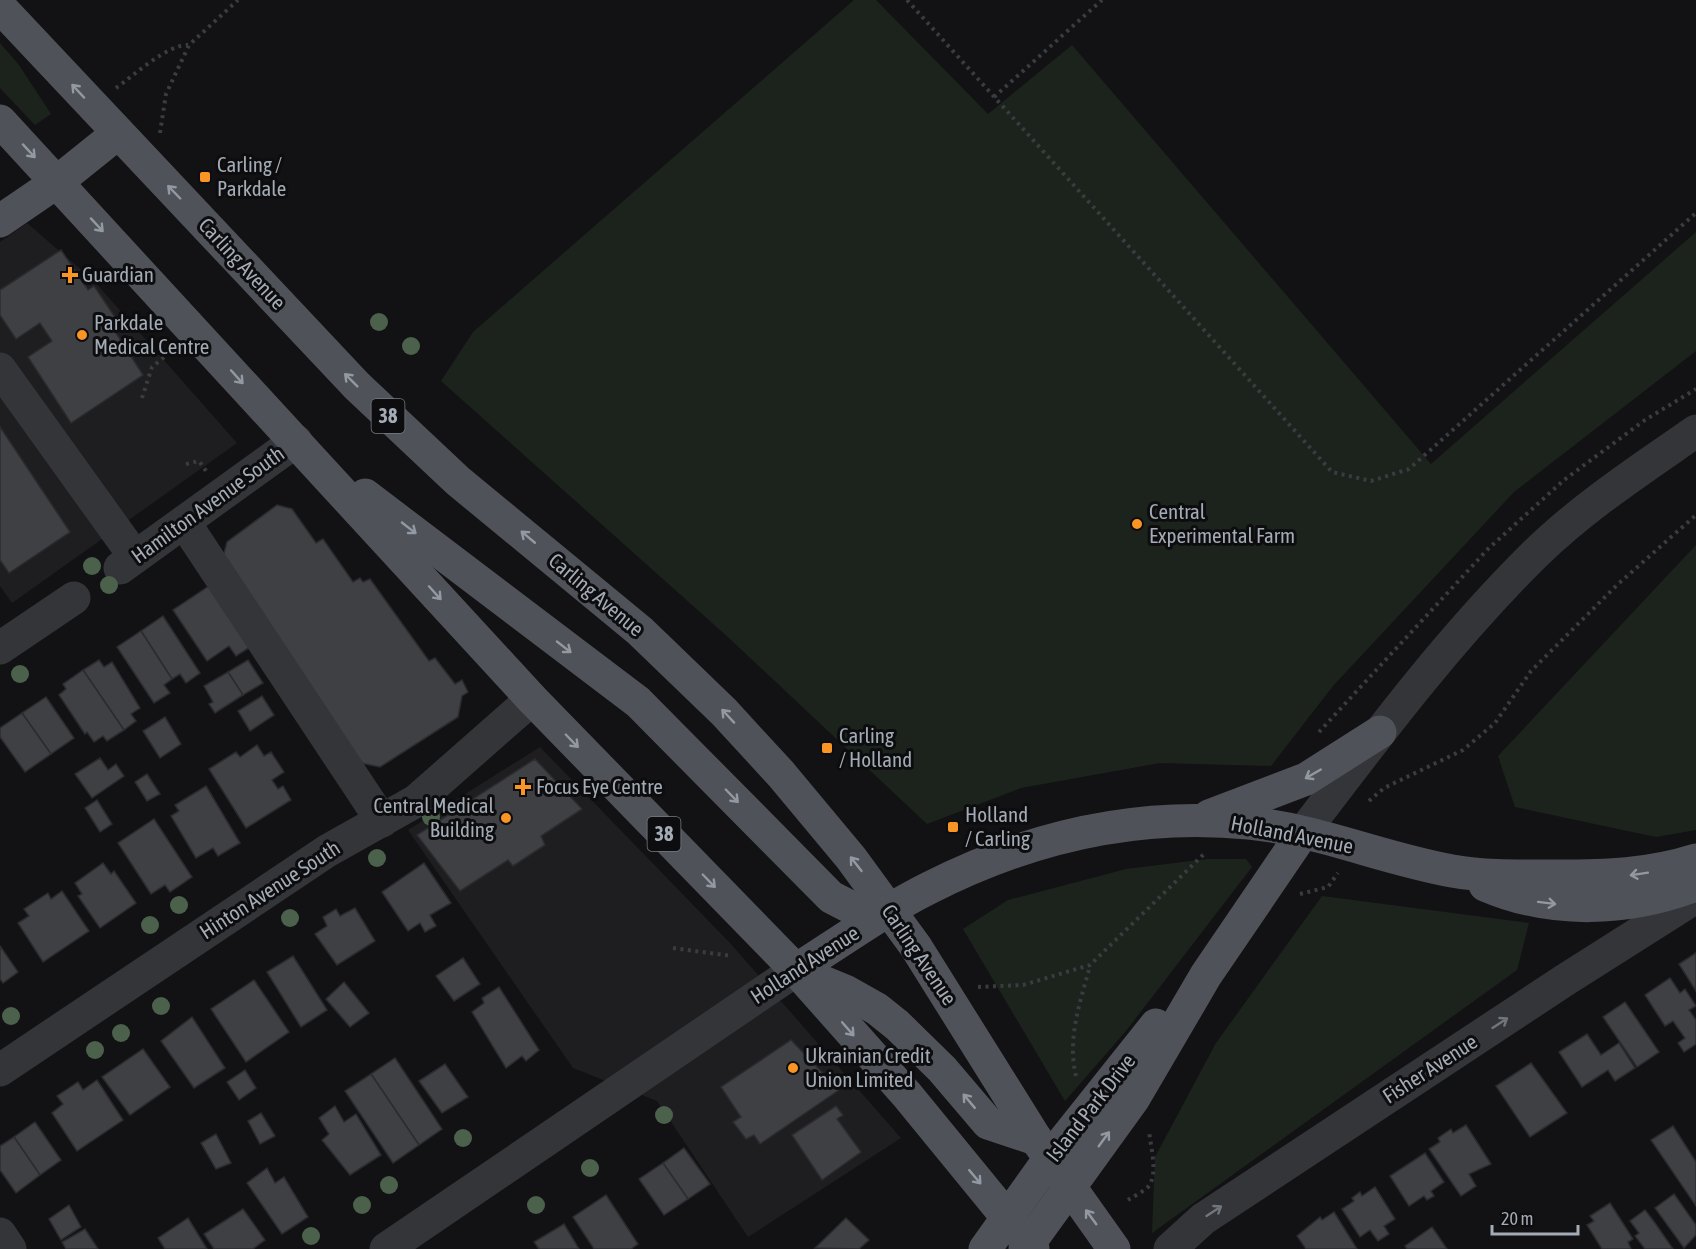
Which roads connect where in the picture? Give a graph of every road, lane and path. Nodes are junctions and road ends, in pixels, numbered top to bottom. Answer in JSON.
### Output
{"nodes":[{"id":1,"x":238,"y":0,"type":"edge"},
{"id":2,"x":907,"y":0,"type":"edge"},
{"id":3,"x":1102,"y":0,"type":"edge"},
{"id":4,"x":0,"y":7,"type":"edge"},
{"id":5,"x":189,"y":45,"type":"junction"},
{"id":6,"x":113,"y":90,"type":"dead end"},
{"id":7,"x":994,"y":97,"type":"junction"},
{"id":8,"x":0,"y":121,"type":"edge"},
{"id":9,"x":118,"y":133,"type":"junction"},
{"id":10,"x":161,"y":142,"type":"dead end"},
{"id":11,"x":57,"y":182,"type":"junction"},
{"id":12,"x":1696,"y":213,"type":"edge"},
{"id":13,"x":0,"y":221,"type":"edge"},
{"id":14,"x":168,"y":354,"type":"dead end"},
{"id":15,"x":0,"y":369,"type":"edge"},
{"id":16,"x":142,"y":398,"type":"dead end"},
{"id":17,"x":1696,"y":431,"type":"edge"},
{"id":18,"x":296,"y":441,"type":"junction"},
{"id":19,"x":186,"y":464,"type":"dead end"},
{"id":20,"x":208,"y":474,"type":"dead end"},
{"id":21,"x":1696,"y":515,"type":"edge"},
{"id":22,"x":184,"y":522,"type":"junction"},
{"id":23,"x":74,"y":598,"type":"dead end"},
{"id":24,"x":0,"y":648,"type":"edge"},
{"id":25,"x":532,"y":699,"type":"junction"},
{"id":26,"x":1380,"y":732,"type":"junction"},
{"id":27,"x":1366,"y":803,"type":"dead end"},
{"id":28,"x":397,"y":812,"type":"junction"},
{"id":29,"x":1198,"y":820,"type":"junction"},
{"id":30,"x":1302,"y":834,"type":"junction"},
{"id":31,"x":1206,"y":852,"type":"dead end"},
{"id":32,"x":1696,"y":860,"type":"edge"},
{"id":33,"x":1453,"y":871,"type":"junction"},
{"id":34,"x":1696,"y":885,"type":"edge"},
{"id":35,"x":1696,"y":897,"type":"edge"},
{"id":36,"x":890,"y":911,"type":"junction"},
{"id":37,"x":673,"y":948,"type":"dead end"},
{"id":38,"x":732,"y":956,"type":"dead end"},
{"id":39,"x":1090,"y":965,"type":"junction"},
{"id":40,"x":796,"y":970,"type":"junction"},
{"id":41,"x":1206,"y":975,"type":"junction"},
{"id":42,"x":974,"y":987,"type":"dead end"},
{"id":43,"x":0,"y":1070,"type":"edge"},
{"id":44,"x":1077,"y":1082,"type":"dead end"},
{"id":45,"x":1043,"y":1148,"type":"junction"},
{"id":46,"x":1069,"y":1186,"type":"junction"},
{"id":47,"x":1008,"y":1217,"type":"junction"},
{"id":48,"x":0,"y":1234,"type":"edge"},
{"id":49,"x":1029,"y":1247,"type":"edge"},
{"id":50,"x":10,"y":1249,"type":"edge"},
{"id":51,"x":386,"y":1249,"type":"edge"},
{"id":52,"x":985,"y":1249,"type":"edge"},
{"id":53,"x":1114,"y":1249,"type":"edge"},
{"id":54,"x":1170,"y":1249,"type":"edge"}],
"edges":[{"from":1,"to":5,"type":"path"},
{"from":2,"to":7,"type":"path"},
{"from":3,"to":7,"type":"path"},
{"from":9,"to":4,"type":"main road","name":"Carling Avenue","number":"38","one_way":true},
{"from":5,"to":6,"type":"path"},
{"from":5,"to":10,"type":"path"},
{"from":7,"to":12,"type":"path"},
{"from":8,"to":11,"type":"main road","number":"38","one_way":true},
{"from":9,"to":11,"type":"main road"},
{"from":36,"to":9,"type":"main road","name":"Carling Avenue","number":"38","one_way":true},
{"from":11,"to":13,"type":"main road"},
{"from":11,"to":18,"type":"main road","number":"38","one_way":true},
{"from":14,"to":16,"type":"path"},
{"from":15,"to":22,"type":"street","name":"Hamilton Avenue South"},
{"from":17,"to":26,"type":"street"},
{"from":18,"to":22,"type":"street","name":"Hamilton Avenue South"},
{"from":18,"to":25,"type":"main road","number":"38","one_way":true},
{"from":18,"to":36,"type":"main road","one_way":true},
{"from":19,"to":20,"type":"path"},
{"from":21,"to":27,"type":"path"},
{"from":22,"to":28,"type":"street"},
{"from":23,"to":24,"type":"street"},
{"from":25,"to":28,"type":"street","name":"Hinton Avenue South"},
{"from":25,"to":40,"type":"main road","number":"38","one_way":true},
{"from":26,"to":29,"type":"main road","one_way":true},
{"from":26,"to":30,"type":"street"},
{"from":28,"to":43,"type":"street","name":"Hinton Avenue South"},
{"from":29,"to":30,"type":"main road","name":"Holland Avenue"},
{"from":29,"to":36,"type":"main road","name":"Holland Avenue"},
{"from":30,"to":33,"type":"main road","name":"Holland Avenue"},
{"from":30,"to":41,"type":"main road","name":"Island Park Drive"},
{"from":31,"to":39,"type":"path"},
{"from":32,"to":33,"type":"main road","name":"Holland Avenue","one_way":true},
{"from":33,"to":34,"type":"main road","name":"Holland Avenue","one_way":true},
{"from":54,"to":35,"type":"street","name":"Fisher Avenue","one_way":true},
{"from":36,"to":40,"type":"main road","name":"Holland Avenue"},
{"from":36,"to":45,"type":"main road","name":"Carling Avenue","number":"38"},
{"from":37,"to":38,"type":"path"},
{"from":39,"to":42,"type":"path"},
{"from":39,"to":44,"type":"path"},
{"from":45,"to":40,"type":"main road","one_way":true},
{"from":40,"to":47,"type":"main road","number":"38","one_way":true},
{"from":40,"to":51,"type":"street","name":"Holland Avenue"},
{"from":41,"to":45,"type":"main road","name":"Island Park Drive"},
{"from":46,"to":41,"type":"main road","name":"Island Park Drive","one_way":true},
{"from":45,"to":46,"type":"main road","name":"Carling Avenue","number":"38"},
{"from":45,"to":47,"type":"main road","name":"Island Park Drive"},
{"from":46,"to":49,"type":"main road","name":"Island Park Drive"},
{"from":53,"to":46,"type":"main road","name":"Carling Avenue","number":"38","one_way":true},
{"from":47,"to":49,"type":"main road","number":"38"},
{"from":47,"to":52,"type":"main road","name":"Island Park Drive"},
{"from":48,"to":50,"type":"street"}]}
